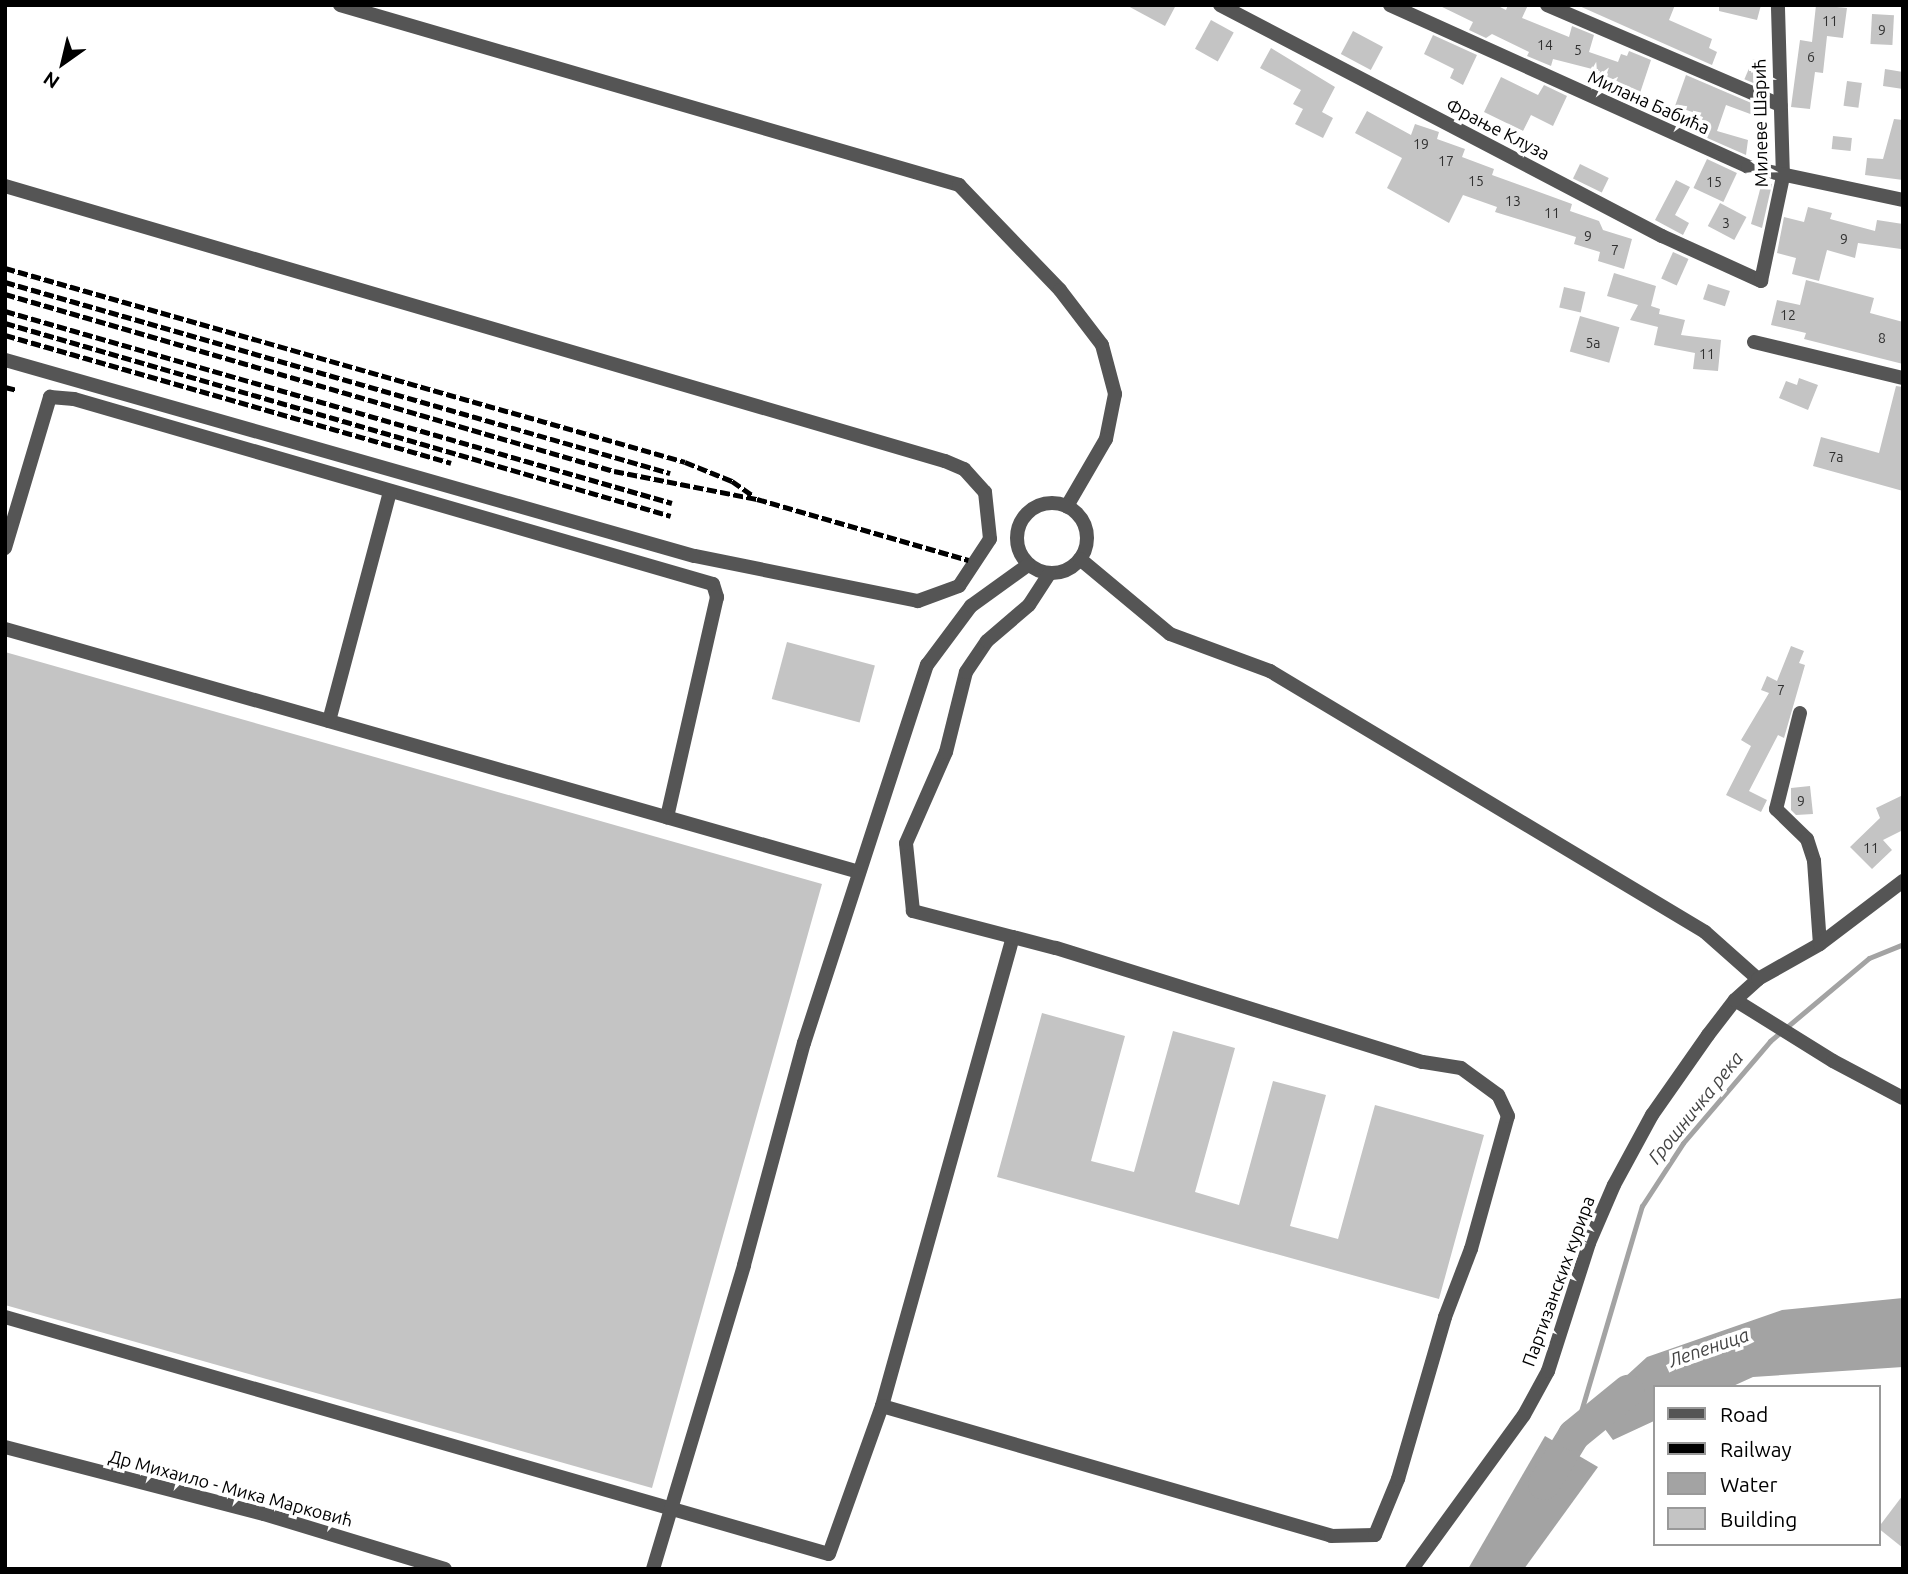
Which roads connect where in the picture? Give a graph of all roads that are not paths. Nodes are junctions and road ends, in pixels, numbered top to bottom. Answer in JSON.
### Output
{"nodes":[{"id":1,"x":340,"y":5,"type":"edge"},
{"id":2,"x":1220,"y":5,"type":"edge"},
{"id":3,"x":1390,"y":5,"type":"edge"},
{"id":4,"x":1547,"y":5,"type":"edge"},
{"id":5,"x":1778,"y":5,"type":"edge"},
{"id":6,"x":1780,"y":105,"type":"junction"},
{"id":7,"x":1783,"y":177,"type":"junction"},
{"id":8,"x":5,"y":186,"type":"edge"},
{"id":9,"x":1903,"y":200,"type":"edge"},
{"id":10,"x":1761,"y":281,"type":"joint"},
{"id":11,"x":1754,"y":342,"type":"dead end"},
{"id":12,"x":5,"y":360,"type":"edge"},
{"id":13,"x":1903,"y":378,"type":"edge"},
{"id":14,"x":390,"y":491,"type":"junction"},
{"id":15,"x":1067,"y":506,"type":"junction"},
{"id":16,"x":5,"y":548,"type":"edge"},
{"id":17,"x":1080,"y":559,"type":"junction"},
{"id":18,"x":1028,"y":565,"type":"junction"},
{"id":19,"x":1049,"y":574,"type":"junction"},
{"id":20,"x":5,"y":629,"type":"edge"},
{"id":21,"x":1800,"y":713,"type":"dead end"},
{"id":22,"x":329,"y":721,"type":"junction"},
{"id":23,"x":667,"y":817,"type":"junction"},
{"id":24,"x":859,"y":872,"type":"junction"},
{"id":25,"x":1903,"y":881,"type":"edge"},
{"id":26,"x":1013,"y":937,"type":"junction"},
{"id":27,"x":1820,"y":944,"type":"junction"},
{"id":28,"x":1758,"y":979,"type":"junction"},
{"id":29,"x":1735,"y":1000,"type":"junction"},
{"id":30,"x":1903,"y":1098,"type":"edge"},
{"id":31,"x":5,"y":1317,"type":"edge"},
{"id":32,"x":883,"y":1405,"type":"junction"},
{"id":33,"x":5,"y":1447,"type":"edge"},
{"id":34,"x":671,"y":1506,"type":"junction"},
{"id":35,"x":445,"y":1569,"type":"edge"},
{"id":36,"x":653,"y":1569,"type":"edge"},
{"id":37,"x":1412,"y":1569,"type":"edge"}],
"edges":[{"from":1,"to":15,"type":"street"},
{"from":2,"to":10,"type":"street","name":"Фрање Клуза"},
{"from":3,"to":7,"type":"street","name":"Милана Бабића"},
{"from":4,"to":6,"type":"street"},
{"from":5,"to":6,"type":"street","name":"Милеве Шарић"},
{"from":6,"to":7,"type":"street","name":"Милеве Шарић"},
{"from":7,"to":9,"type":"street","name":"Милана Бабића"},
{"from":7,"to":10,"type":"street","name":"Милеве Шарић"},
{"from":8,"to":12,"type":"street"},
{"from":11,"to":13,"type":"street"},
{"from":14,"to":16,"type":"street"},
{"from":14,"to":22,"type":"street"},
{"from":14,"to":23,"type":"street"},
{"from":15,"to":17,"type":"street"},
{"from":15,"to":18,"type":"street"},
{"from":17,"to":19,"type":"street"},
{"from":17,"to":28,"type":"street"},
{"from":18,"to":19,"type":"street"},
{"from":18,"to":24,"type":"street"},
{"from":19,"to":26,"type":"street"},
{"from":20,"to":22,"type":"street"},
{"from":21,"to":27,"type":"street"},
{"from":22,"to":23,"type":"street"},
{"from":23,"to":24,"type":"street"},
{"from":24,"to":34,"type":"street"},
{"from":25,"to":27,"type":"street","name":"Партизанских курира"},
{"from":26,"to":32,"type":"street"},
{"from":26,"to":32,"type":"street"},
{"from":27,"to":28,"type":"street","name":"Партизанских курира"},
{"from":28,"to":29,"type":"street","name":"Партизанских курира"},
{"from":29,"to":30,"type":"street"},
{"from":29,"to":37,"type":"street","name":"Партизанских курира"},
{"from":31,"to":34,"type":"street"},
{"from":32,"to":34,"type":"street"},
{"from":33,"to":35,"type":"street","name":"Др Михаило - Мика Марковић"},
{"from":34,"to":36,"type":"street"}]}
